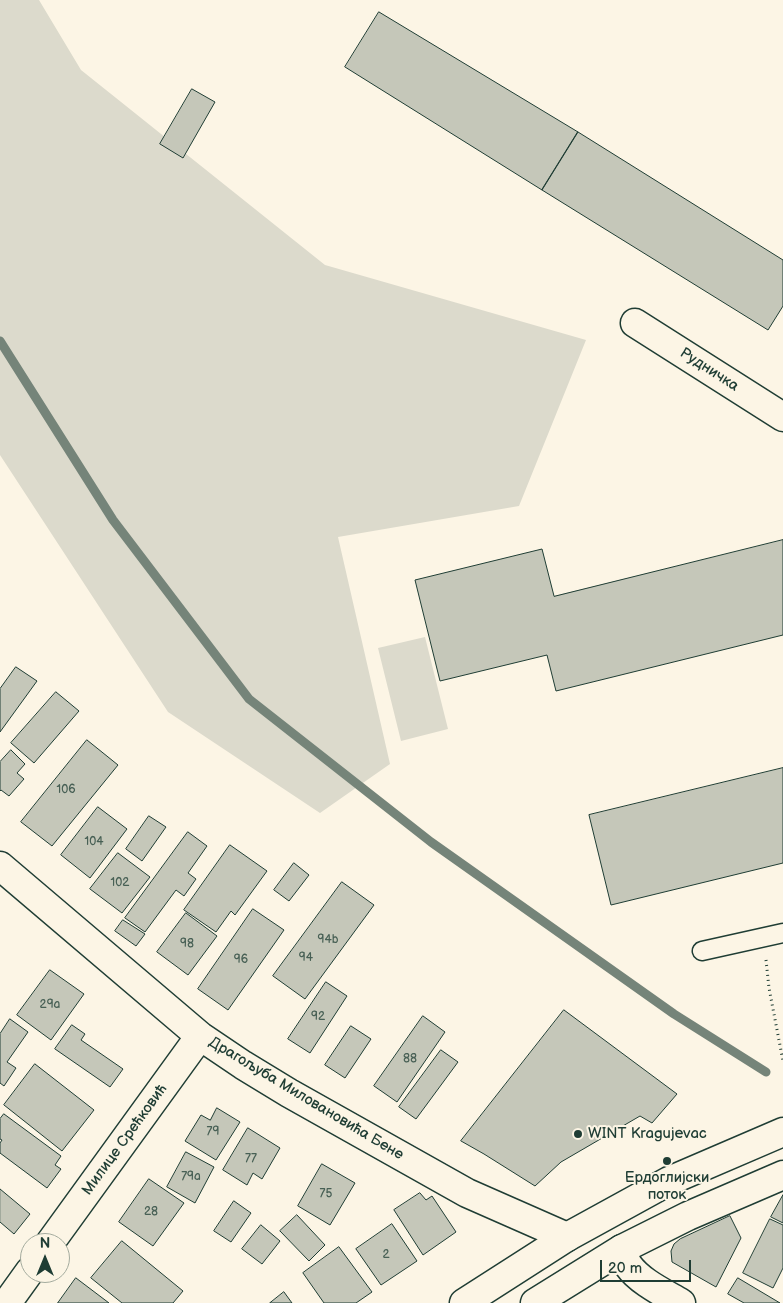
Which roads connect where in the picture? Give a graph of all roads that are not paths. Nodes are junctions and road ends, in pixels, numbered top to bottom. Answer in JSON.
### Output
{"nodes":[{"id":1,"x":635,"y":322,"type":"dead end"},
{"id":2,"x":783,"y":417,"type":"edge"},
{"id":3,"x":0,"y":866,"type":"edge"},
{"id":4,"x":783,"y":933,"type":"edge"},
{"id":5,"x":702,"y":951,"type":"dead end"},
{"id":6,"x":200,"y":1036,"type":"junction"},
{"id":7,"x":783,"y":1132,"type":"edge"},
{"id":8,"x":783,"y":1175,"type":"edge"},
{"id":9,"x":57,"y":1233,"type":"edge"},
{"id":10,"x":566,"y":1237,"type":"junction"},
{"id":11,"x":622,"y":1249,"type":"junction"},
{"id":12,"x":21,"y":1283,"type":"edge"},
{"id":13,"x":7,"y":1303,"type":"edge"},
{"id":14,"x":464,"y":1303,"type":"edge"},
{"id":15,"x":534,"y":1303,"type":"edge"},
{"id":16,"x":681,"y":1303,"type":"edge"}],
"edges":[{"from":1,"to":2,"type":"street","name":"Рудничка"},
{"from":3,"to":6,"type":"street","name":"Драгољуба Миловановића Бене"},
{"from":4,"to":5,"type":"lane"},
{"from":6,"to":9,"type":"street","name":"Милице Срећковић"},
{"from":6,"to":10,"type":"street","name":"Драгољуба Миловановића Бене"},
{"from":7,"to":10,"type":"street"},
{"from":8,"to":11,"type":"street"},
{"from":10,"to":14,"type":"street"},
{"from":11,"to":15,"type":"street"},
{"from":11,"to":16,"type":"street"},
{"from":12,"to":13,"type":"street"}]}
